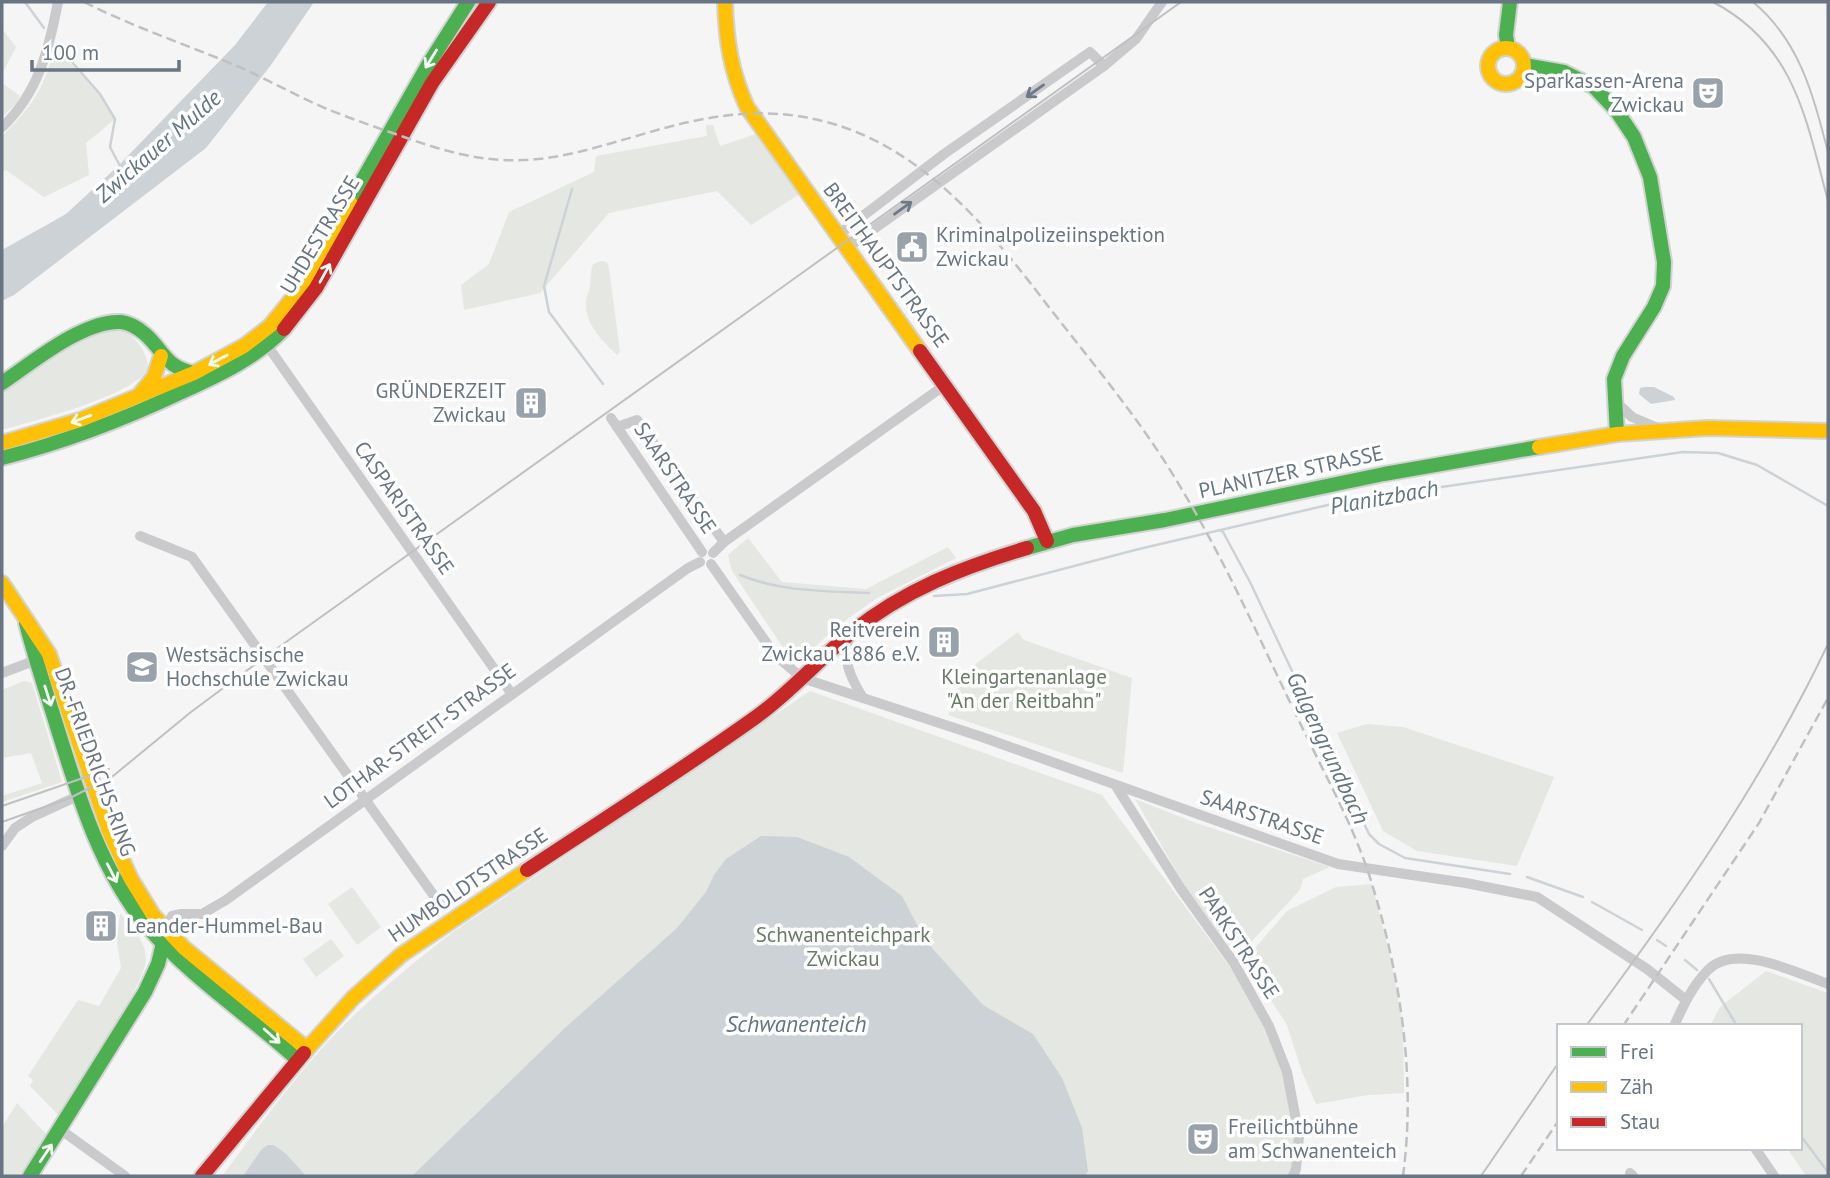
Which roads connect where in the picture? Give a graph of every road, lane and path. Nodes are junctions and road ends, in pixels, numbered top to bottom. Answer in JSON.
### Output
{"nodes":[{"id":1,"x":58,"y":2,"type":"edge"},
{"id":2,"x":468,"y":2,"type":"edge"},
{"id":3,"x":489,"y":2,"type":"edge"},
{"id":4,"x":725,"y":2,"type":"edge"},
{"id":5,"x":1162,"y":2,"type":"edge"},
{"id":6,"x":1510,"y":2,"type":"edge"},
{"id":7,"x":1508,"y":48,"type":"junction"},
{"id":8,"x":1524,"y":65,"type":"junction"},
{"id":9,"x":1104,"y":66,"type":"junction"},
{"id":10,"x":2,"y":127,"type":"edge"},
{"id":11,"x":838,"y":234,"type":"junction"},
{"id":12,"x":847,"y":248,"type":"junction"},
{"id":13,"x":267,"y":345,"type":"junction"},
{"id":14,"x":161,"y":356,"type":"junction"},
{"id":15,"x":194,"y":373,"type":"junction"},
{"id":16,"x":2,"y":383,"type":"edge"},
{"id":17,"x":945,"y":384,"type":"junction"},
{"id":18,"x":136,"y":397,"type":"junction"},
{"id":19,"x":1614,"y":400,"type":"junction"},
{"id":20,"x":1663,"y":430,"type":"junction"},
{"id":21,"x":1828,"y":431,"type":"edge"},
{"id":22,"x":1618,"y":434,"type":"junction"},
{"id":23,"x":2,"y":443,"type":"edge"},
{"id":24,"x":2,"y":458,"type":"edge"},
{"id":25,"x":140,"y":536,"type":"dead end"},
{"id":26,"x":1047,"y":541,"type":"junction"},
{"id":27,"x":724,"y":542,"type":"junction"},
{"id":28,"x":706,"y":558,"type":"junction"},
{"id":29,"x":2,"y":583,"type":"edge"},
{"id":30,"x":25,"y":621,"type":"junction"},
{"id":31,"x":851,"y":633,"type":"junction"},
{"id":32,"x":36,"y":661,"type":"junction"},
{"id":33,"x":55,"y":671,"type":"junction"},
{"id":34,"x":2,"y":673,"type":"edge"},
{"id":35,"x":802,"y":678,"type":"junction"},
{"id":36,"x":511,"y":693,"type":"junction"},
{"id":37,"x":863,"y":698,"type":"junction"},
{"id":38,"x":1116,"y":786,"type":"junction"},
{"id":39,"x":80,"y":794,"type":"junction"},
{"id":40,"x":364,"y":799,"type":"junction"},
{"id":41,"x":2,"y":846,"type":"edge"},
{"id":42,"x":442,"y":906,"type":"dead end"},
{"id":43,"x":165,"y":937,"type":"junction"},
{"id":44,"x":1828,"y":984,"type":"edge"},
{"id":45,"x":1686,"y":1000,"type":"junction"},
{"id":46,"x":1675,"y":1024,"type":"edge"},
{"id":47,"x":302,"y":1055,"type":"junction"},
{"id":48,"x":61,"y":1130,"type":"junction"},
{"id":49,"x":1756,"y":1150,"type":"edge"},
{"id":50,"x":30,"y":1176,"type":"edge"},
{"id":51,"x":125,"y":1176,"type":"edge"},
{"id":52,"x":202,"y":1176,"type":"edge"},
{"id":53,"x":1293,"y":1176,"type":"edge"},
{"id":54,"x":1774,"y":1176,"type":"edge"}],
"edges":[{"from":1,"to":10,"type":"street"},
{"from":2,"to":15,"type":"main road","name":"UHDESTRASSE","one_way":true},
{"from":13,"to":3,"type":"main road","name":"UHDESTRASSE","one_way":true},
{"from":4,"to":11,"type":"main road","name":"BREITHAUPTSTRASSE"},
{"from":5,"to":9,"type":"street"},
{"from":6,"to":7,"type":"main road"},
{"from":7,"to":8,"type":"main road"},
{"from":7,"to":8,"type":"main road"},
{"from":8,"to":19,"type":"main road"},
{"from":9,"to":11,"type":"street","one_way":true},
{"from":12,"to":9,"type":"street","one_way":true},
{"from":11,"to":12,"type":"main road","name":"BREITHAUPTSTRASSE"},
{"from":12,"to":17,"type":"main road","name":"BREITHAUPTSTRASSE"},
{"from":13,"to":24,"type":"main road","name":"UHDESTRASSE"},
{"from":13,"to":36,"type":"street","name":"CASPARISTRASSE"},
{"from":14,"to":15,"type":"main road"},
{"from":14,"to":16,"type":"main road"},
{"from":14,"to":18,"type":"main road"},
{"from":15,"to":18,"type":"main road","name":"UHDESTRASSE"},
{"from":17,"to":26,"type":"main road","name":"BREITHAUPTSTRASSE"},
{"from":17,"to":27,"type":"street","name":"LOTHAR-STREIT-STRASSE"},
{"from":18,"to":23,"type":"main road","name":"UHDESTRASSE","one_way":true},
{"from":19,"to":20,"type":"street"},
{"from":19,"to":22,"type":"main road"},
{"from":20,"to":21,"type":"main road","name":"PLANITZER STRASSE"},
{"from":20,"to":22,"type":"main road","name":"PLANITZER STRASSE"},
{"from":22,"to":26,"type":"main road","name":"PLANITZER STRASSE"},
{"from":25,"to":40,"type":"street"},
{"from":26,"to":31,"type":"main road","name":"PLANITZER STRASSE"},
{"from":27,"to":28,"type":"street","name":"LOTHAR-STREIT-STRASSE"},
{"from":27,"to":28,"type":"street","name":"SAARSTRASSE"},
{"from":28,"to":35,"type":"street","name":"SAARSTRASSE"},
{"from":28,"to":36,"type":"street","name":"LOTHAR-STREIT-STRASSE"},
{"from":29,"to":30,"type":"main road","name":"DR.-FRIEDRICHS-RING"},
{"from":30,"to":32,"type":"main road","name":"DR.-FRIEDRICHS-RING"},
{"from":30,"to":33,"type":"main road","name":"DR.-FRIEDRICHS-RING"},
{"from":31,"to":35,"type":"main road","name":"PLANITZER STRASSE"},
{"from":31,"to":37,"type":"street"},
{"from":32,"to":33,"type":"street","name":"DR.-FRIEDRICHS-RING"},
{"from":32,"to":34,"type":"street"},
{"from":32,"to":39,"type":"main road","name":"DR.-FRIEDRICHS-RING","one_way":true},
{"from":33,"to":43,"type":"main road","name":"DR.-FRIEDRICHS-RING"},
{"from":35,"to":37,"type":"street","name":"SAARSTRASSE"},
{"from":35,"to":47,"type":"main road","name":"HUMBOLDTSTRASSE"},
{"from":36,"to":40,"type":"street","name":"LOTHAR-STREIT-STRASSE"},
{"from":37,"to":38,"type":"street","name":"SAARSTRASSE"},
{"from":38,"to":45,"type":"street","name":"SAARSTRASSE"},
{"from":38,"to":53,"type":"street","name":"PARKSTRASSE"},
{"from":39,"to":41,"type":"street"},
{"from":39,"to":43,"type":"main road","name":"DR.-FRIEDRICHS-RING","one_way":true},
{"from":40,"to":42,"type":"street"},
{"from":40,"to":43,"type":"street","name":"LOTHAR-STREIT-STRASSE"},
{"from":43,"to":47,"type":"main road"},
{"from":43,"to":48,"type":"main road"},
{"from":44,"to":45,"type":"street"},
{"from":45,"to":46,"type":"street"},
{"from":47,"to":52,"type":"main road","name":"HUMBOLDTSTRASSE"},
{"from":50,"to":48,"type":"main road","one_way":true},
{"from":48,"to":51,"type":"street"},
{"from":49,"to":54,"type":"street"}]}
